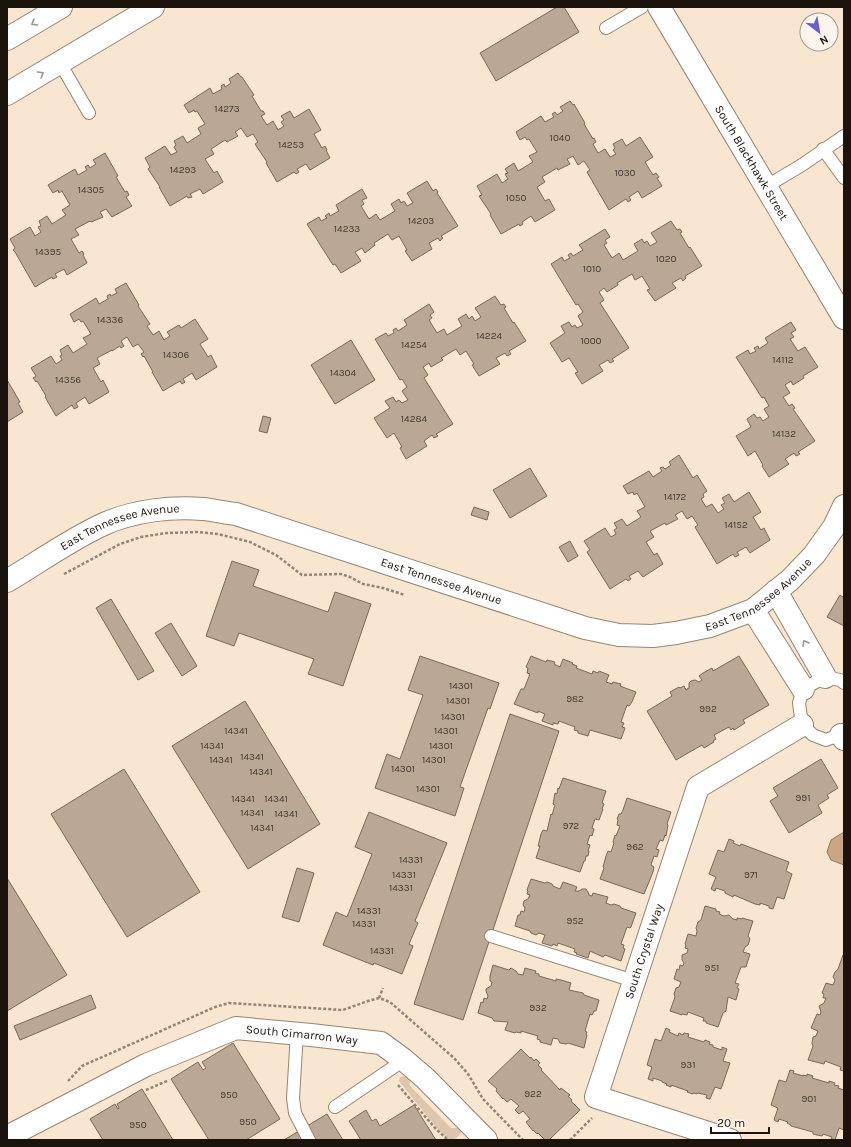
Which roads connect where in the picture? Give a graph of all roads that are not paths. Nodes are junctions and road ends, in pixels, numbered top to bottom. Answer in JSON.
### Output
{"nodes":[{"id":1,"x":60,"y":7,"type":"edge"},
{"id":2,"x":153,"y":7,"type":"edge"},
{"id":3,"x":642,"y":7,"type":"edge"},
{"id":4,"x":659,"y":7,"type":"edge"},
{"id":5,"x":606,"y":28,"type":"dead end"},
{"id":6,"x":7,"y":39,"type":"edge"},
{"id":7,"x":60,"y":63,"type":"junction"},
{"id":8,"x":7,"y":94,"type":"edge"},
{"id":9,"x":89,"y":113,"type":"dead end"},
{"id":10,"x":844,"y":136,"type":"edge"},
{"id":11,"x":823,"y":149,"type":"junction"},
{"id":12,"x":844,"y":178,"type":"edge"},
{"id":13,"x":765,"y":187,"type":"junction"},
{"id":14,"x":844,"y":318,"type":"edge"},
{"id":15,"x":844,"y":506,"type":"edge"},
{"id":16,"x":7,"y":581,"type":"edge"},
{"id":17,"x":776,"y":591,"type":"junction"},
{"id":18,"x":753,"y":610,"type":"junction"},
{"id":19,"x":835,"y":680,"type":"edge"},
{"id":20,"x":803,"y":689,"type":"junction"},
{"id":21,"x":802,"y":725,"type":"junction"},
{"id":22,"x":843,"y":735,"type":"edge"},
{"id":23,"x":491,"y":936,"type":"dead end"},
{"id":24,"x":634,"y":981,"type":"junction"},
{"id":25,"x":297,"y":1033,"type":"junction"},
{"id":26,"x":404,"y":1060,"type":"junction"},
{"id":27,"x":335,"y":1107,"type":"dead end"},
{"id":28,"x":8,"y":1138,"type":"edge"},
{"id":29,"x":309,"y":1140,"type":"edge"},
{"id":30,"x":486,"y":1140,"type":"edge"},
{"id":31,"x":730,"y":1140,"type":"edge"}],
"edges":[{"from":1,"to":6,"type":"street","one_way":true},
{"from":2,"to":7,"type":"street"},
{"from":3,"to":5,"type":"lane"},
{"from":4,"to":13,"type":"street","name":"South Blackhawk Street"},
{"from":8,"to":7,"type":"street","one_way":true},
{"from":7,"to":9,"type":"lane"},
{"from":10,"to":11,"type":"lane"},
{"from":11,"to":12,"type":"lane"},
{"from":11,"to":13,"type":"lane"},
{"from":13,"to":14,"type":"street","name":"South Blackhawk Street"},
{"from":15,"to":17,"type":"street","name":"East Tennessee Avenue"},
{"from":16,"to":18,"type":"street","name":"East Tennessee Avenue"},
{"from":17,"to":18,"type":"street","name":"East Tennessee Avenue"},
{"from":19,"to":17,"type":"street","one_way":true},
{"from":18,"to":20,"type":"street"},
{"from":19,"to":20,"type":"lane"},
{"from":20,"to":21,"type":"lane"},
{"from":21,"to":22,"type":"lane"},
{"from":21,"to":24,"type":"street","name":"South Crystal Way"},
{"from":23,"to":24,"type":"lane"},
{"from":24,"to":31,"type":"street","name":"South Crystal Way"},
{"from":25,"to":26,"type":"street","name":"South Cimarron Way"},
{"from":25,"to":28,"type":"street","name":"South Cimarron Way"},
{"from":25,"to":29,"type":"lane"},
{"from":26,"to":27,"type":"lane"},
{"from":26,"to":30,"type":"street","name":"South Cimarron Way"}]}
